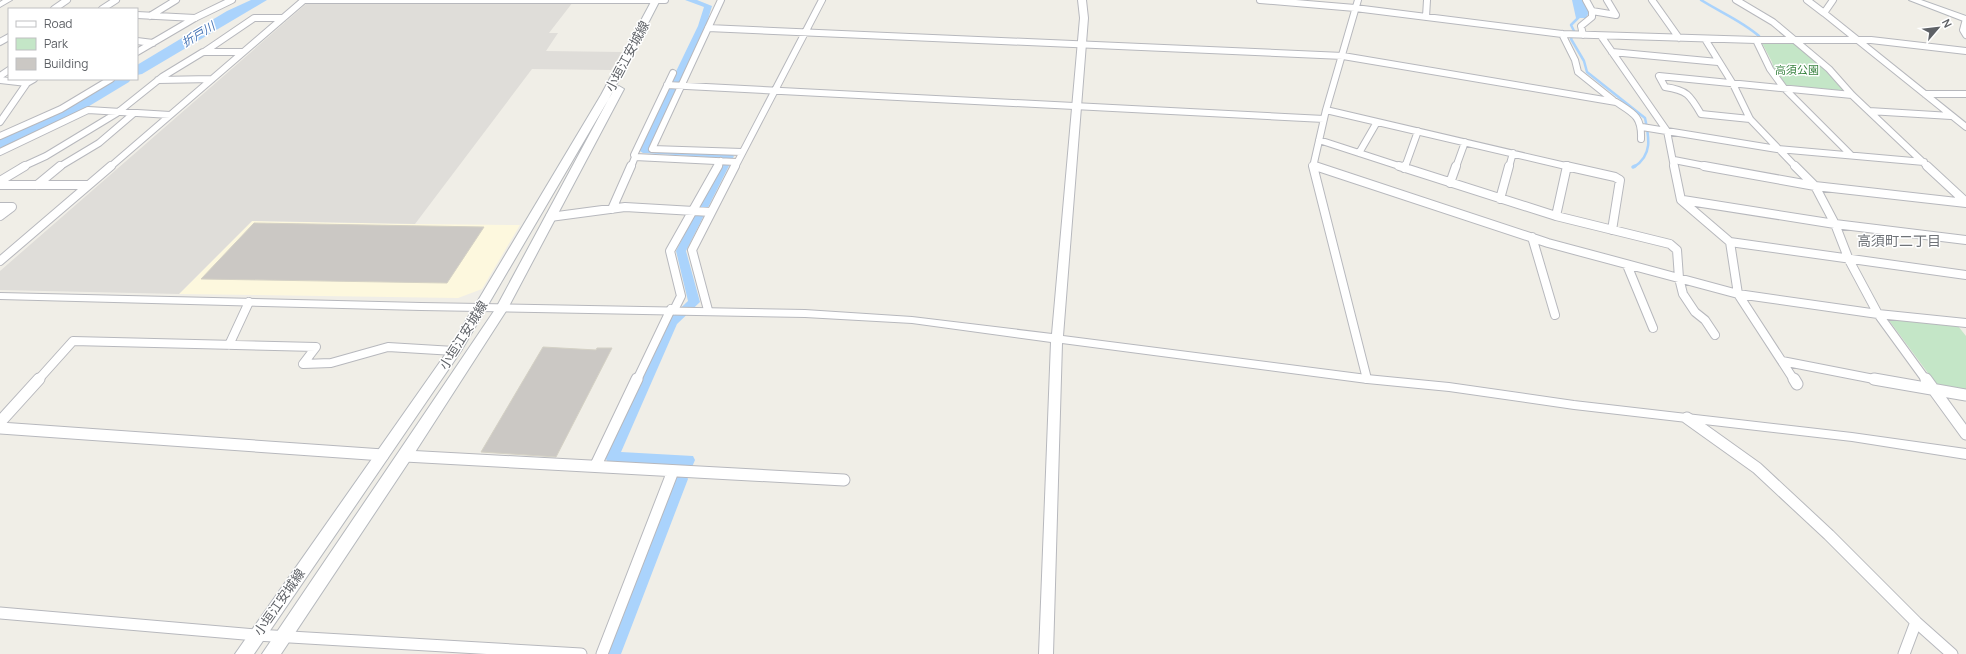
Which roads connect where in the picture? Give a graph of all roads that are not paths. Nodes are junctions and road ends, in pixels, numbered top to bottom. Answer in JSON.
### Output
{"nodes":[{"id":1,"x":8,"y":0,"type":"edge"},
{"id":2,"x":67,"y":0,"type":"edge"},
{"id":3,"x":116,"y":0,"type":"edge"},
{"id":4,"x":176,"y":0,"type":"edge"},
{"id":5,"x":232,"y":0,"type":"edge"},
{"id":6,"x":304,"y":0,"type":"edge"},
{"id":7,"x":358,"y":0,"type":"edge"},
{"id":8,"x":562,"y":0,"type":"edge"},
{"id":9,"x":631,"y":0,"type":"edge"},
{"id":10,"x":656,"y":0,"type":"edge"},
{"id":11,"x":665,"y":0,"type":"edge"},
{"id":12,"x":721,"y":0,"type":"edge"},
{"id":13,"x":822,"y":0,"type":"edge"},
{"id":14,"x":1082,"y":0,"type":"edge"},
{"id":15,"x":1260,"y":0,"type":"edge"},
{"id":16,"x":1358,"y":0,"type":"edge"},
{"id":17,"x":1428,"y":0,"type":"edge"},
{"id":18,"x":1586,"y":0,"type":"edge"},
{"id":19,"x":1607,"y":0,"type":"edge"},
{"id":20,"x":1652,"y":0,"type":"edge"},
{"id":21,"x":1736,"y":0,"type":"edge"},
{"id":22,"x":1807,"y":0,"type":"edge"},
{"id":23,"x":1833,"y":0,"type":"edge"},
{"id":24,"x":1913,"y":0,"type":"edge"},
{"id":25,"x":0,"y":4,"type":"edge"},
{"id":26,"x":55,"y":8,"type":"edge"},
{"id":27,"x":104,"y":8,"type":"edge"},
{"id":28,"x":1355,"y":8,"type":"junction"},
{"id":29,"x":1592,"y":11,"type":"junction"},
{"id":30,"x":1824,"y":13,"type":"junction"},
{"id":31,"x":138,"y":15,"type":"edge"},
{"id":32,"x":150,"y":16,"type":"junction"},
{"id":33,"x":1426,"y":17,"type":"junction"},
{"id":34,"x":195,"y":18,"type":"junction"},
{"id":35,"x":283,"y":18,"type":"junction"},
{"id":36,"x":1966,"y":19,"type":"edge"},
{"id":37,"x":1552,"y":25,"type":"dead end"},
{"id":38,"x":708,"y":28,"type":"junction"},
{"id":39,"x":807,"y":32,"type":"junction"},
{"id":40,"x":1554,"y":33,"type":"junction"},
{"id":41,"x":1562,"y":34,"type":"junction"},
{"id":42,"x":1966,"y":34,"type":"edge"},
{"id":43,"x":1583,"y":35,"type":"junction"},
{"id":44,"x":1601,"y":36,"type":"junction"},
{"id":45,"x":1679,"y":38,"type":"junction"},
{"id":46,"x":1704,"y":38,"type":"junction"},
{"id":47,"x":1756,"y":40,"type":"junction"},
{"id":48,"x":1794,"y":40,"type":"junction"},
{"id":49,"x":138,"y":41,"type":"edge"},
{"id":50,"x":1859,"y":41,"type":"junction"},
{"id":51,"x":153,"y":43,"type":"junction"},
{"id":52,"x":1081,"y":45,"type":"junction"},
{"id":53,"x":138,"y":51,"type":"edge"},
{"id":54,"x":1966,"y":51,"type":"edge"},
{"id":55,"x":203,"y":52,"type":"junction"},
{"id":56,"x":243,"y":52,"type":"junction"},
{"id":57,"x":1612,"y":52,"type":"junction"},
{"id":58,"x":1343,"y":56,"type":"junction"},
{"id":59,"x":1718,"y":62,"type":"junction"},
{"id":60,"x":673,"y":73,"type":"dead end"},
{"id":61,"x":212,"y":79,"type":"junction"},
{"id":62,"x":0,"y":80,"type":"edge"},
{"id":63,"x":109,"y":80,"type":"edge"},
{"id":64,"x":158,"y":80,"type":"junction"},
{"id":65,"x":31,"y":81,"type":"edge"},
{"id":66,"x":1733,"y":84,"type":"junction"},
{"id":67,"x":668,"y":85,"type":"junction"},
{"id":68,"x":681,"y":86,"type":"junction"},
{"id":69,"x":1784,"y":88,"type":"junction"},
{"id":70,"x":773,"y":91,"type":"junction"},
{"id":71,"x":1925,"y":94,"type":"junction"},
{"id":72,"x":1966,"y":94,"type":"edge"},
{"id":73,"x":1852,"y":95,"type":"junction"},
{"id":74,"x":1616,"y":102,"type":"junction"},
{"id":75,"x":1077,"y":106,"type":"junction"},
{"id":76,"x":1326,"y":110,"type":"junction"},
{"id":77,"x":1869,"y":111,"type":"junction"},
{"id":78,"x":117,"y":113,"type":"junction"},
{"id":79,"x":133,"y":114,"type":"junction"},
{"id":80,"x":170,"y":115,"type":"junction"},
{"id":81,"x":1951,"y":116,"type":"junction"},
{"id":82,"x":1324,"y":119,"type":"junction"},
{"id":83,"x":1750,"y":119,"type":"junction"},
{"id":84,"x":0,"y":122,"type":"edge"},
{"id":85,"x":1377,"y":122,"type":"junction"},
{"id":86,"x":1642,"y":127,"type":"junction"},
{"id":87,"x":1966,"y":127,"type":"edge"},
{"id":88,"x":1418,"y":131,"type":"junction"},
{"id":89,"x":1667,"y":131,"type":"junction"},
{"id":90,"x":0,"y":136,"type":"edge"},
{"id":91,"x":1641,"y":139,"type":"dead end"},
{"id":92,"x":1319,"y":140,"type":"junction"},
{"id":93,"x":1465,"y":142,"type":"junction"},
{"id":94,"x":1777,"y":149,"type":"junction"},
{"id":95,"x":0,"y":152,"type":"edge"},
{"id":96,"x":742,"y":152,"type":"junction"},
{"id":97,"x":1359,"y":153,"type":"junction"},
{"id":98,"x":1513,"y":153,"type":"junction"},
{"id":99,"x":1851,"y":155,"type":"junction"},
{"id":100,"x":635,"y":157,"type":"junction"},
{"id":101,"x":1674,"y":160,"type":"junction"},
{"id":102,"x":721,"y":161,"type":"junction"},
{"id":103,"x":736,"y":162,"type":"dead end"},
{"id":104,"x":1924,"y":162,"type":"junction"},
{"id":105,"x":1313,"y":165,"type":"junction"},
{"id":106,"x":1567,"y":165,"type":"junction"},
{"id":107,"x":1404,"y":168,"type":"junction"},
{"id":108,"x":0,"y":181,"type":"edge"},
{"id":109,"x":1450,"y":183,"type":"junction"},
{"id":110,"x":0,"y":185,"type":"edge"},
{"id":111,"x":37,"y":185,"type":"junction"},
{"id":112,"x":88,"y":185,"type":"junction"},
{"id":113,"x":1816,"y":186,"type":"junction"},
{"id":114,"x":1500,"y":199,"type":"junction"},
{"id":115,"x":1681,"y":200,"type":"junction"},
{"id":116,"x":1966,"y":202,"type":"edge"},
{"id":117,"x":0,"y":207,"type":"edge"},
{"id":118,"x":612,"y":209,"type":"junction"},
{"id":119,"x":693,"y":211,"type":"junction"},
{"id":120,"x":711,"y":212,"type":"junction"},
{"id":121,"x":0,"y":216,"type":"edge"},
{"id":122,"x":1556,"y":216,"type":"junction"},
{"id":123,"x":550,"y":217,"type":"junction"},
{"id":124,"x":1835,"y":224,"type":"junction"},
{"id":125,"x":1612,"y":230,"type":"junction"},
{"id":126,"x":1532,"y":237,"type":"junction"},
{"id":127,"x":1966,"y":240,"type":"edge"},
{"id":128,"x":1730,"y":242,"type":"junction"},
{"id":129,"x":1848,"y":260,"type":"junction"},
{"id":130,"x":0,"y":261,"type":"edge"},
{"id":131,"x":1627,"y":265,"type":"junction"},
{"id":132,"x":1966,"y":276,"type":"edge"},
{"id":133,"x":1679,"y":278,"type":"junction"},
{"id":134,"x":1738,"y":294,"type":"junction"},
{"id":135,"x":0,"y":296,"type":"edge"},
{"id":136,"x":249,"y":302,"type":"junction"},
{"id":137,"x":480,"y":308,"type":"junction"},
{"id":138,"x":502,"y":308,"type":"junction"},
{"id":139,"x":674,"y":310,"type":"junction"},
{"id":140,"x":707,"y":310,"type":"junction"},
{"id":141,"x":1878,"y":314,"type":"junction"},
{"id":142,"x":1555,"y":315,"type":"dead end"},
{"id":143,"x":1965,"y":325,"type":"edge"},
{"id":144,"x":1653,"y":328,"type":"dead end"},
{"id":145,"x":1715,"y":335,"type":"dead end"},
{"id":146,"x":1056,"y":338,"type":"junction"},
{"id":147,"x":229,"y":344,"type":"junction"},
{"id":148,"x":454,"y":351,"type":"junction"},
{"id":149,"x":1782,"y":361,"type":"junction"},
{"id":150,"x":1367,"y":379,"type":"junction"},
{"id":151,"x":1797,"y":384,"type":"dead end"},
{"id":152,"x":1935,"y":391,"type":"junction"},
{"id":153,"x":1966,"y":395,"type":"edge"},
{"id":154,"x":1687,"y":418,"type":"junction"},
{"id":155,"x":0,"y":422,"type":"edge"},
{"id":156,"x":0,"y":428,"type":"edge"},
{"id":157,"x":1966,"y":434,"type":"edge"},
{"id":158,"x":1966,"y":454,"type":"edge"},
{"id":159,"x":383,"y":455,"type":"junction"},
{"id":160,"x":405,"y":456,"type":"junction"},
{"id":161,"x":596,"y":465,"type":"junction"},
{"id":162,"x":673,"y":471,"type":"junction"},
{"id":163,"x":844,"y":480,"type":"dead end"},
{"id":164,"x":0,"y":613,"type":"edge"},
{"id":165,"x":1916,"y":622,"type":"junction"},
{"id":166,"x":256,"y":635,"type":"junction"},
{"id":167,"x":283,"y":637,"type":"junction"},
{"id":168,"x":244,"y":654,"type":"edge"},
{"id":169,"x":271,"y":654,"type":"edge"},
{"id":170,"x":581,"y":654,"type":"edge"},
{"id":171,"x":602,"y":654,"type":"edge"},
{"id":172,"x":1046,"y":654,"type":"edge"},
{"id":173,"x":1904,"y":654,"type":"edge"},
{"id":174,"x":1952,"y":654,"type":"edge"}],
"edges":[{"from":1,"to":25,"type":"street"},
{"from":2,"to":26,"type":"street"},
{"from":3,"to":27,"type":"street"},
{"from":4,"to":32,"type":"street"},
{"from":5,"to":34,"type":"street"},
{"from":6,"to":7,"type":"street"},
{"from":6,"to":35,"type":"street"},
{"from":7,"to":8,"type":"street"},
{"from":8,"to":9,"type":"street"},
{"from":9,"to":10,"type":"street"},
{"from":10,"to":11,"type":"street"},
{"from":10,"to":137,"type":"main road","name":"小垣江安城線"},
{"from":11,"to":123,"type":"main road","name":"小垣江安城線"},
{"from":12,"to":38,"type":"street"},
{"from":13,"to":39,"type":"street"},
{"from":14,"to":52,"type":"street"},
{"from":15,"to":28,"type":"street"},
{"from":16,"to":28,"type":"street"},
{"from":17,"to":33,"type":"street"},
{"from":18,"to":29,"type":"street"},
{"from":19,"to":29,"type":"street"},
{"from":20,"to":45,"type":"street"},
{"from":21,"to":48,"type":"street"},
{"from":22,"to":30,"type":"street"},
{"from":23,"to":30,"type":"street"},
{"from":24,"to":36,"type":"main road"},
{"from":28,"to":33,"type":"street"},
{"from":28,"to":58,"type":"street"},
{"from":29,"to":43,"type":"street"},
{"from":30,"to":50,"type":"street"},
{"from":31,"to":32,"type":"street"},
{"from":32,"to":34,"type":"street"},
{"from":33,"to":40,"type":"street"},
{"from":34,"to":51,"type":"street"},
{"from":35,"to":55,"type":"street"},
{"from":35,"to":56,"type":"street"},
{"from":36,"to":42,"type":"street"},
{"from":37,"to":40,"type":"street"},
{"from":38,"to":39,"type":"street"},
{"from":38,"to":68,"type":"street"},
{"from":39,"to":52,"type":"street"},
{"from":39,"to":70,"type":"street"},
{"from":40,"to":41,"type":"street"},
{"from":41,"to":43,"type":"street"},
{"from":41,"to":74,"type":"street"},
{"from":43,"to":44,"type":"street"},
{"from":44,"to":45,"type":"street"},
{"from":44,"to":57,"type":"street"},
{"from":45,"to":46,"type":"street"},
{"from":46,"to":47,"type":"street"},
{"from":46,"to":59,"type":"street"},
{"from":47,"to":48,"type":"street"},
{"from":47,"to":69,"type":"street"},
{"from":48,"to":50,"type":"street"},
{"from":48,"to":73,"type":"street"},
{"from":49,"to":51,"type":"street"},
{"from":50,"to":54,"type":"street"},
{"from":50,"to":71,"type":"street"},
{"from":51,"to":53,"type":"street"},
{"from":52,"to":58,"type":"street"},
{"from":52,"to":75,"type":"street"},
{"from":55,"to":56,"type":"street"},
{"from":55,"to":64,"type":"street"},
{"from":56,"to":61,"type":"street"},
{"from":57,"to":59,"type":"street"},
{"from":57,"to":89,"type":"street"},
{"from":58,"to":74,"type":"street"},
{"from":58,"to":76,"type":"street"},
{"from":59,"to":66,"type":"street"},
{"from":60,"to":67,"type":"street"},
{"from":61,"to":64,"type":"street"},
{"from":61,"to":80,"type":"street"},
{"from":62,"to":65,"type":"street"},
{"from":63,"to":90,"type":"street"},
{"from":64,"to":78,"type":"street"},
{"from":65,"to":84,"type":"street"},
{"from":66,"to":69,"type":"street"},
{"from":66,"to":83,"type":"street"},
{"from":66,"to":83,"type":"street"},
{"from":67,"to":68,"type":"street"},
{"from":67,"to":100,"type":"street"},
{"from":68,"to":70,"type":"street"},
{"from":68,"to":96,"type":"street"},
{"from":69,"to":73,"type":"street"},
{"from":69,"to":99,"type":"street"},
{"from":70,"to":75,"type":"street"},
{"from":70,"to":96,"type":"street"},
{"from":71,"to":72,"type":"street"},
{"from":71,"to":81,"type":"street"},
{"from":73,"to":77,"type":"street"},
{"from":74,"to":86,"type":"street"},
{"from":75,"to":82,"type":"street"},
{"from":75,"to":146,"type":"street"},
{"from":76,"to":82,"type":"street"},
{"from":76,"to":85,"type":"street"},
{"from":77,"to":81,"type":"street"},
{"from":77,"to":104,"type":"street"},
{"from":78,"to":79,"type":"street"},
{"from":78,"to":95,"type":"street"},
{"from":78,"to":108,"type":"street"},
{"from":79,"to":80,"type":"street"},
{"from":79,"to":111,"type":"street"},
{"from":80,"to":112,"type":"street"},
{"from":81,"to":87,"type":"street"},
{"from":82,"to":92,"type":"street"},
{"from":83,"to":94,"type":"street"},
{"from":85,"to":88,"type":"street"},
{"from":85,"to":97,"type":"street"},
{"from":86,"to":89,"type":"street"},
{"from":86,"to":91,"type":"street"},
{"from":88,"to":93,"type":"street"},
{"from":88,"to":107,"type":"street"},
{"from":89,"to":94,"type":"street"},
{"from":89,"to":101,"type":"street"},
{"from":92,"to":97,"type":"street"},
{"from":92,"to":105,"type":"street"},
{"from":93,"to":98,"type":"street"},
{"from":93,"to":109,"type":"street"},
{"from":94,"to":99,"type":"street"},
{"from":94,"to":113,"type":"street"},
{"from":96,"to":120,"type":"street"},
{"from":97,"to":107,"type":"street"},
{"from":98,"to":106,"type":"street"},
{"from":98,"to":114,"type":"street"},
{"from":99,"to":104,"type":"street"},
{"from":100,"to":102,"type":"street"},
{"from":100,"to":118,"type":"street"},
{"from":101,"to":113,"type":"street"},
{"from":101,"to":115,"type":"street"},
{"from":102,"to":103,"type":"street"},
{"from":102,"to":119,"type":"street"},
{"from":104,"to":116,"type":"street"},
{"from":105,"to":126,"type":"street"},
{"from":105,"to":150,"type":"street"},
{"from":106,"to":122,"type":"street"},
{"from":106,"to":125,"type":"street"},
{"from":107,"to":109,"type":"street"},
{"from":109,"to":114,"type":"street"},
{"from":110,"to":111,"type":"street"},
{"from":111,"to":112,"type":"street"},
{"from":112,"to":130,"type":"street"},
{"from":113,"to":116,"type":"street"},
{"from":113,"to":124,"type":"street"},
{"from":114,"to":122,"type":"street"},
{"from":115,"to":124,"type":"street"},
{"from":115,"to":128,"type":"street"},
{"from":117,"to":121,"type":"street"},
{"from":118,"to":119,"type":"street"},
{"from":118,"to":123,"type":"street"},
{"from":119,"to":120,"type":"street"},
{"from":119,"to":139,"type":"street"},
{"from":120,"to":140,"type":"street"},
{"from":122,"to":125,"type":"street"},
{"from":123,"to":138,"type":"main road","name":"小垣江安城線"},
{"from":124,"to":127,"type":"street"},
{"from":124,"to":129,"type":"street"},
{"from":125,"to":133,"type":"street"},
{"from":126,"to":131,"type":"street"},
{"from":126,"to":142,"type":"street"},
{"from":128,"to":129,"type":"street"},
{"from":128,"to":134,"type":"street"},
{"from":129,"to":132,"type":"street"},
{"from":129,"to":141,"type":"street"},
{"from":131,"to":133,"type":"street"},
{"from":131,"to":144,"type":"street"},
{"from":133,"to":134,"type":"street"},
{"from":133,"to":145,"type":"street"},
{"from":134,"to":141,"type":"street"},
{"from":134,"to":149,"type":"street"},
{"from":135,"to":136,"type":"street"},
{"from":136,"to":137,"type":"street"},
{"from":136,"to":147,"type":"street"},
{"from":137,"to":138,"type":"street"},
{"from":137,"to":148,"type":"main road","name":"小垣江安城線"},
{"from":138,"to":139,"type":"street"},
{"from":138,"to":160,"type":"main road","name":"小垣江安城線"},
{"from":139,"to":140,"type":"street"},
{"from":139,"to":161,"type":"street"},
{"from":140,"to":146,"type":"street"},
{"from":141,"to":143,"type":"street"},
{"from":141,"to":152,"type":"street"},
{"from":146,"to":150,"type":"street"},
{"from":146,"to":172,"type":"street"},
{"from":147,"to":148,"type":"street"},
{"from":147,"to":155,"type":"street"},
{"from":148,"to":159,"type":"main road","name":"小垣江安城線"},
{"from":149,"to":151,"type":"street"},
{"from":149,"to":152,"type":"street"},
{"from":150,"to":154,"type":"street"},
{"from":152,"to":153,"type":"street"},
{"from":152,"to":157,"type":"street"},
{"from":154,"to":158,"type":"street"},
{"from":154,"to":165,"type":"street"},
{"from":156,"to":159,"type":"street"},
{"from":159,"to":166,"type":"main road","name":"小垣江安城線"},
{"from":160,"to":161,"type":"street"},
{"from":160,"to":167,"type":"main road","name":"小垣江安城線"},
{"from":161,"to":162,"type":"street"},
{"from":162,"to":163,"type":"street"},
{"from":162,"to":171,"type":"street"},
{"from":164,"to":166,"type":"street"},
{"from":165,"to":173,"type":"street"},
{"from":165,"to":174,"type":"street"},
{"from":166,"to":167,"type":"street"},
{"from":166,"to":168,"type":"main road","name":"小垣江安城線"},
{"from":167,"to":169,"type":"main road","name":"小垣江安城線"},
{"from":167,"to":170,"type":"street"}]}
